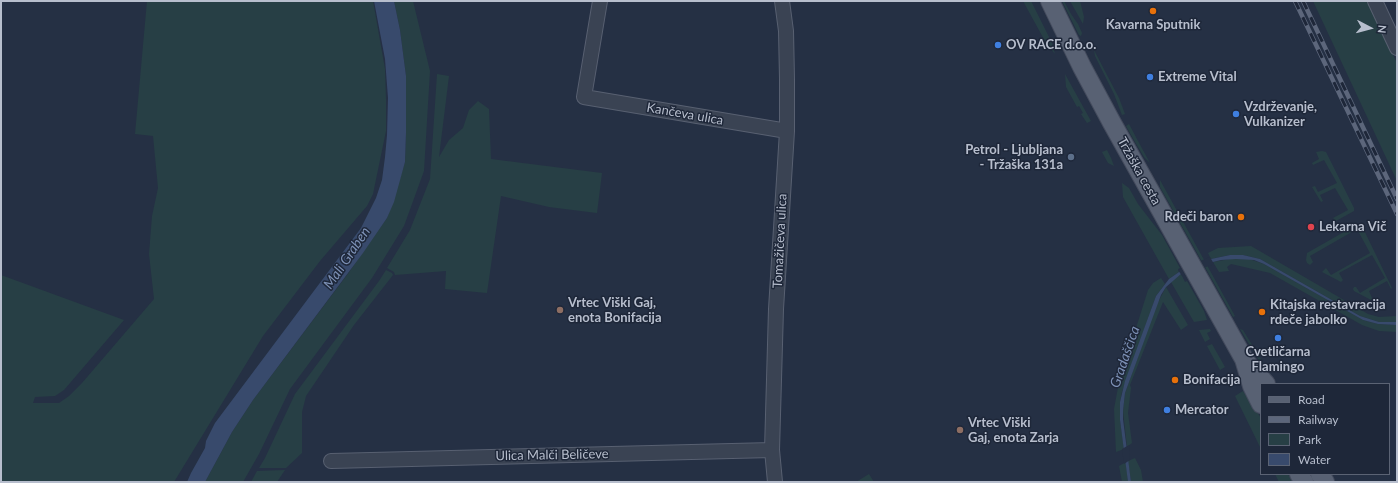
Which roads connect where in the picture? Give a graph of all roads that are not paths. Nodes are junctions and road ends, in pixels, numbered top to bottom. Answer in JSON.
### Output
{"nodes":[{"id":1,"x":600,"y":1,"type":"edge"},
{"id":2,"x":782,"y":1,"type":"edge"},
{"id":3,"x":1050,"y":1,"type":"edge"},
{"id":4,"x":1375,"y":1,"type":"edge"},
{"id":5,"x":1397,"y":48,"type":"edge"},
{"id":6,"x":787,"y":131,"type":"junction"},
{"id":7,"x":1244,"y":360,"type":"junction"},
{"id":8,"x":1265,"y":383,"type":"edge"},
{"id":9,"x":1260,"y":402,"type":"edge"},
{"id":10,"x":772,"y":450,"type":"junction"},
{"id":11,"x":331,"y":461,"type":"dead end"},
{"id":12,"x":775,"y":482,"type":"edge"}],
"edges":[{"from":1,"to":6,"type":"street","name":"Kančeva ulica"},
{"from":2,"to":6,"type":"street","name":"Tomažičeva ulica"},
{"from":3,"to":7,"type":"main road","name":"Tržaška cesta"},
{"from":4,"to":5,"type":"street"},
{"from":6,"to":10,"type":"street","name":"Tomažičeva ulica"},
{"from":7,"to":8,"type":"main road","name":"Tržaška cesta"},
{"from":7,"to":9,"type":"main road","name":"Tržaška cesta"},
{"from":10,"to":11,"type":"street","name":"Ulica Malči Beličeve"},
{"from":10,"to":12,"type":"street","name":"Tomažičeva ulica"}]}
